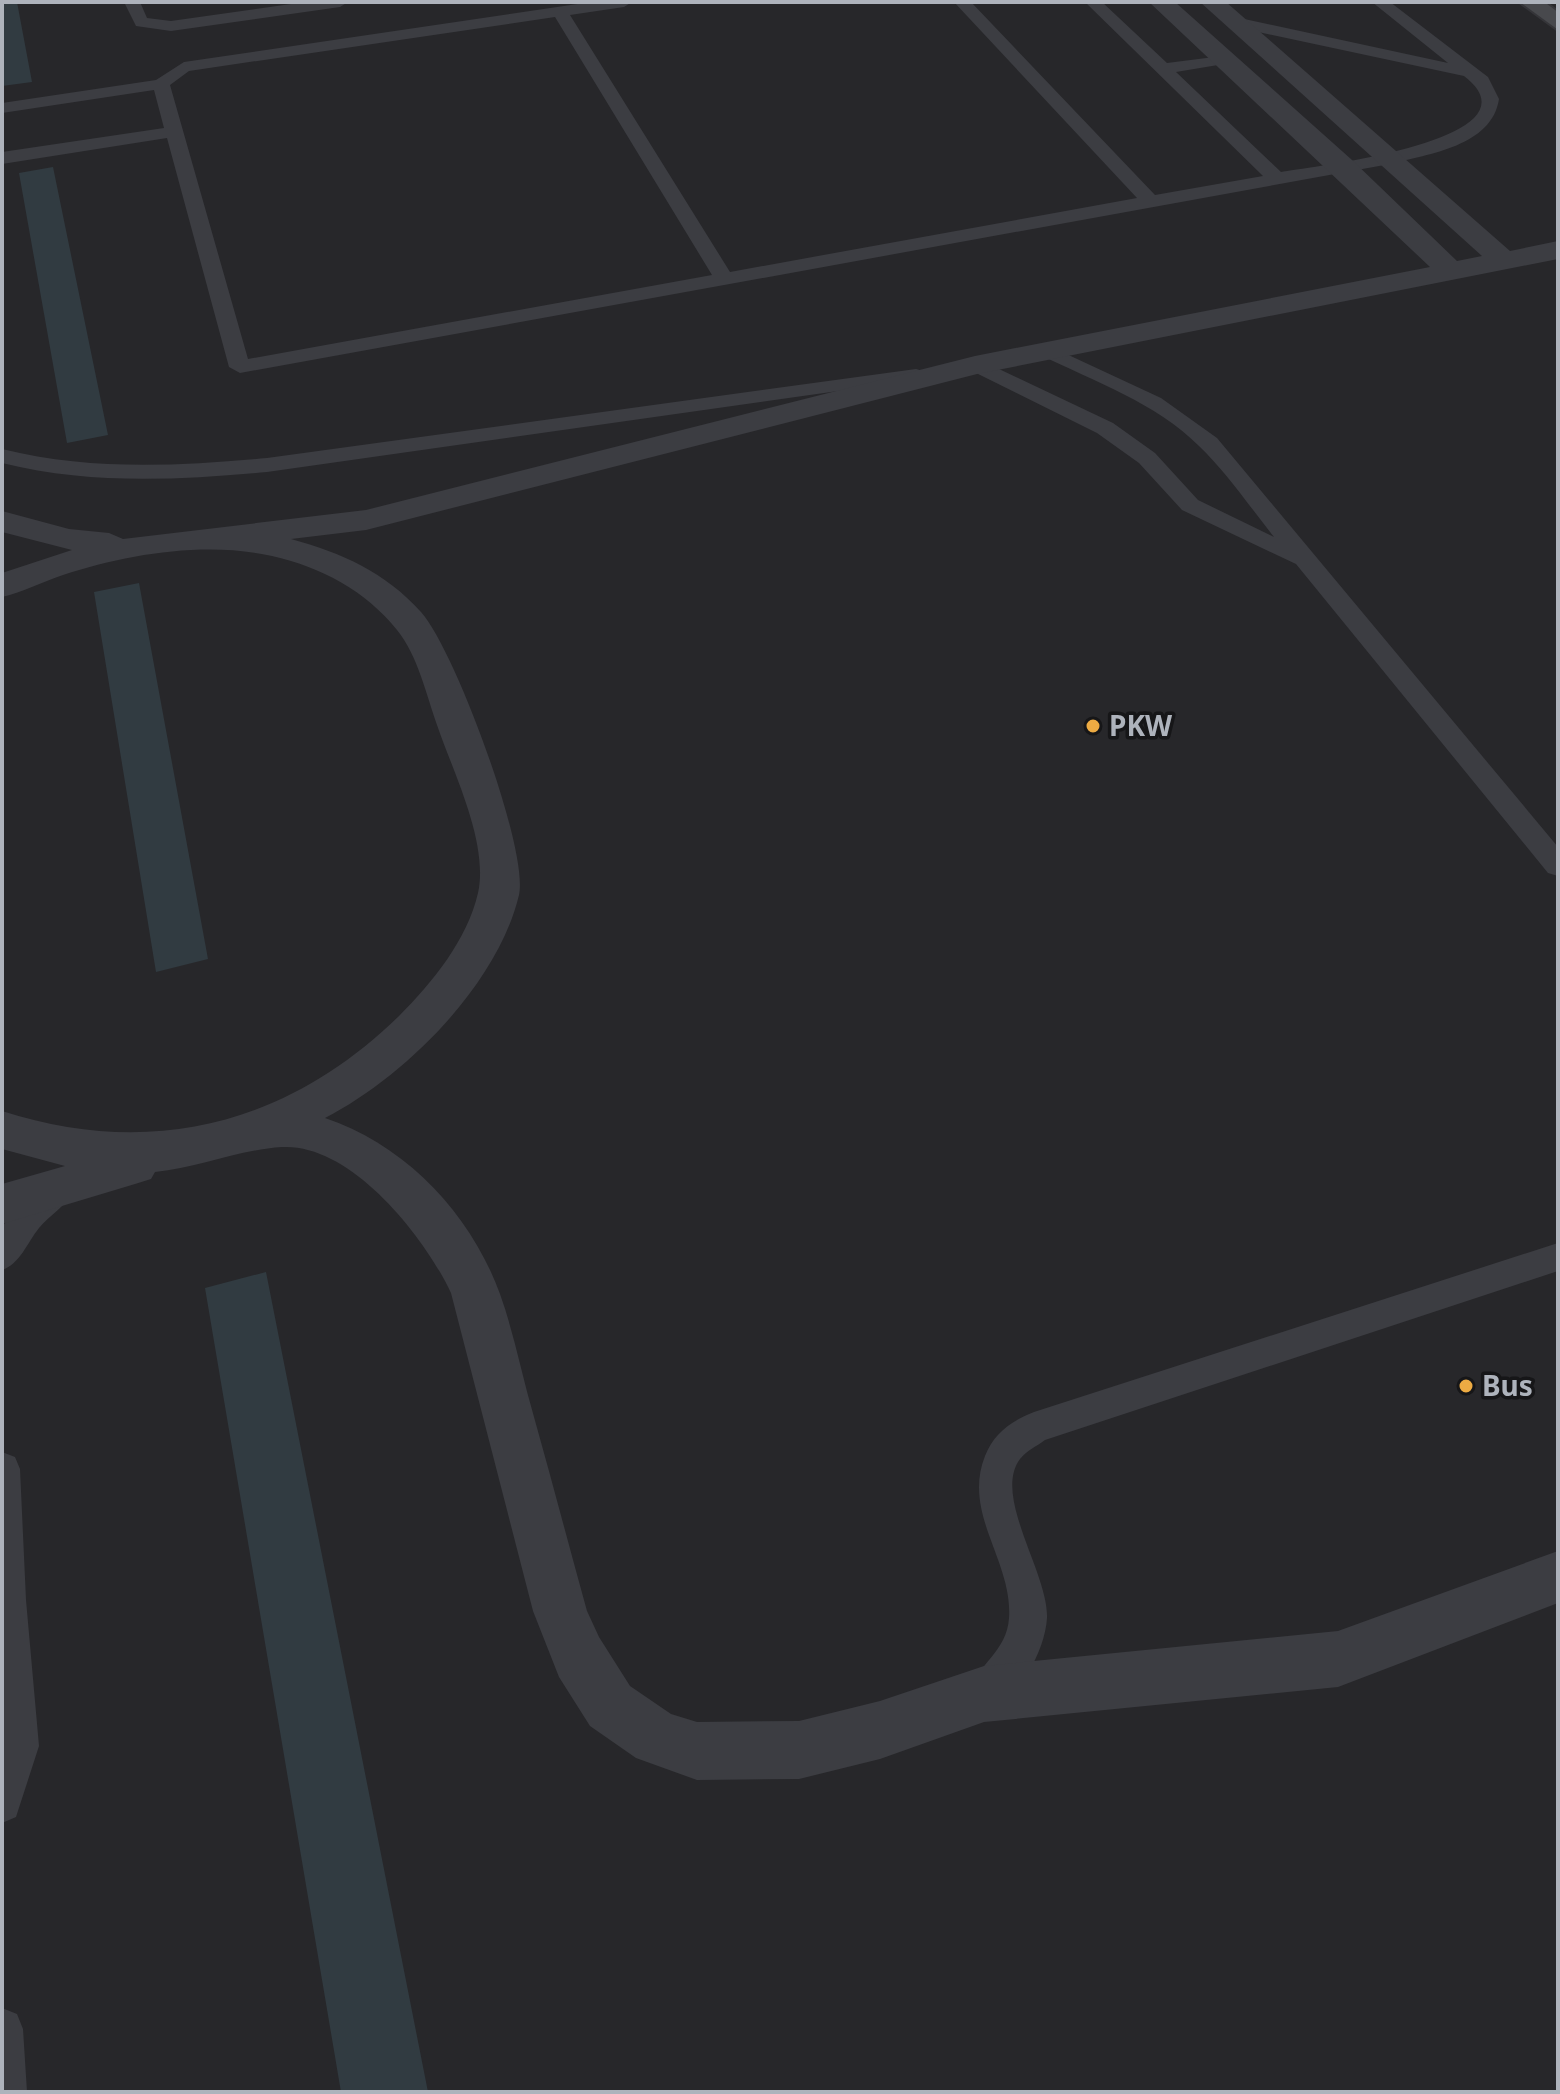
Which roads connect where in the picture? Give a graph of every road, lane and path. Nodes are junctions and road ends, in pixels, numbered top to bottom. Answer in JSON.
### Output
{"nodes":[{"id":1,"x":132,"y":2,"type":"edge"},
{"id":2,"x":340,"y":2,"type":"edge"},
{"id":3,"x":624,"y":2,"type":"edge"},
{"id":4,"x":962,"y":2,"type":"edge"},
{"id":5,"x":1093,"y":2,"type":"edge"},
{"id":6,"x":1161,"y":2,"type":"edge"},
{"id":7,"x":1212,"y":2,"type":"edge"},
{"id":8,"x":1380,"y":2,"type":"edge"},
{"id":9,"x":1264,"y":10,"type":"dead end"},
{"id":10,"x":559,"y":11,"type":"junction"},
{"id":11,"x":1235,"y":22,"type":"junction"},
{"id":12,"x":1294,"y":36,"type":"junction"},
{"id":13,"x":177,"y":46,"type":"junction"},
{"id":14,"x":1224,"y":59,"type":"junction"},
{"id":15,"x":1163,"y":69,"type":"junction"},
{"id":16,"x":1472,"y":73,"type":"junction"},
{"id":17,"x":161,"y":84,"type":"junction"},
{"id":18,"x":2,"y":108,"type":"edge"},
{"id":19,"x":174,"y":132,"type":"junction"},
{"id":20,"x":2,"y":158,"type":"edge"},
{"id":21,"x":1390,"y":158,"type":"junction"},
{"id":22,"x":1342,"y":166,"type":"junction"},
{"id":23,"x":1276,"y":178,"type":"junction"},
{"id":24,"x":1150,"y":201,"type":"junction"},
{"id":25,"x":1558,"y":250,"type":"edge"},
{"id":26,"x":1503,"y":260,"type":"junction"},
{"id":27,"x":1450,"y":270,"type":"junction"},
{"id":28,"x":724,"y":279,"type":"junction"},
{"id":29,"x":1047,"y":351,"type":"junction"},
{"id":30,"x":964,"y":368,"type":"junction"},
{"id":31,"x":2,"y":456,"type":"edge"},
{"id":32,"x":2,"y":521,"type":"edge"},
{"id":33,"x":200,"y":540,"type":"junction"},
{"id":34,"x":158,"y":544,"type":"junction"},
{"id":35,"x":1304,"y":560,"type":"junction"},
{"id":36,"x":2,"y":586,"type":"edge"},
{"id":37,"x":1558,"y":866,"type":"edge"},
{"id":38,"x":2,"y":1130,"type":"edge"},
{"id":39,"x":218,"y":1141,"type":"junction"},
{"id":40,"x":66,"y":1185,"type":"junction"},
{"id":41,"x":2,"y":1204,"type":"edge"},
{"id":42,"x":2,"y":1256,"type":"edge"},
{"id":43,"x":1558,"y":1257,"type":"edge"},
{"id":44,"x":3,"y":1478,"type":"edge"},
{"id":45,"x":1558,"y":1577,"type":"edge"},
{"id":46,"x":4,"y":1600,"type":"edge"},
{"id":47,"x":984,"y":1694,"type":"junction"},
{"id":48,"x":2,"y":1803,"type":"edge"},
{"id":49,"x":2,"y":2029,"type":"edge"},
{"id":50,"x":5,"y":2092,"type":"edge"}],
"edges":[{"from":1,"to":13,"type":"lane"},
{"from":2,"to":13,"type":"lane"},
{"from":3,"to":10,"type":"lane"},
{"from":4,"to":24,"type":"lane"},
{"from":5,"to":15,"type":"lane"},
{"from":6,"to":14,"type":"street"},
{"from":7,"to":11,"type":"street"},
{"from":8,"to":16,"type":"lane"},
{"from":9,"to":12,"type":"lane"},
{"from":10,"to":13,"type":"lane"},
{"from":10,"to":28,"type":"lane"},
{"from":11,"to":12,"type":"lane"},
{"from":11,"to":21,"type":"street"},
{"from":12,"to":16,"type":"lane"},
{"from":13,"to":17,"type":"lane"},
{"from":14,"to":15,"type":"lane"},
{"from":14,"to":22,"type":"street"},
{"from":15,"to":23,"type":"lane"},
{"from":16,"to":21,"type":"lane"},
{"from":17,"to":18,"type":"lane"},
{"from":17,"to":19,"type":"lane"},
{"from":19,"to":20,"type":"lane"},
{"from":19,"to":28,"type":"lane"},
{"from":21,"to":22,"type":"lane"},
{"from":21,"to":26,"type":"street"},
{"from":22,"to":23,"type":"lane"},
{"from":22,"to":27,"type":"street"},
{"from":23,"to":24,"type":"lane"},
{"from":24,"to":28,"type":"lane"},
{"from":25,"to":26,"type":"street"},
{"from":26,"to":27,"type":"street"},
{"from":27,"to":29,"type":"street"},
{"from":29,"to":30,"type":"street"},
{"from":29,"to":35,"type":"lane"},
{"from":30,"to":31,"type":"lane"},
{"from":30,"to":33,"type":"street"},
{"from":30,"to":35,"type":"lane"},
{"from":32,"to":34,"type":"street"},
{"from":33,"to":34,"type":"street"},
{"from":33,"to":39,"type":"street"},
{"from":34,"to":36,"type":"street"},
{"from":35,"to":37,"type":"lane"},
{"from":38,"to":39,"type":"street"},
{"from":39,"to":40,"type":"street"},
{"from":39,"to":47,"type":"street"},
{"from":40,"to":41,"type":"street"},
{"from":40,"to":42,"type":"lane"},
{"from":43,"to":47,"type":"lane"},
{"from":44,"to":46,"type":"lane"},
{"from":45,"to":47,"type":"street"},
{"from":46,"to":48,"type":"lane"},
{"from":49,"to":50,"type":"lane"}]}
